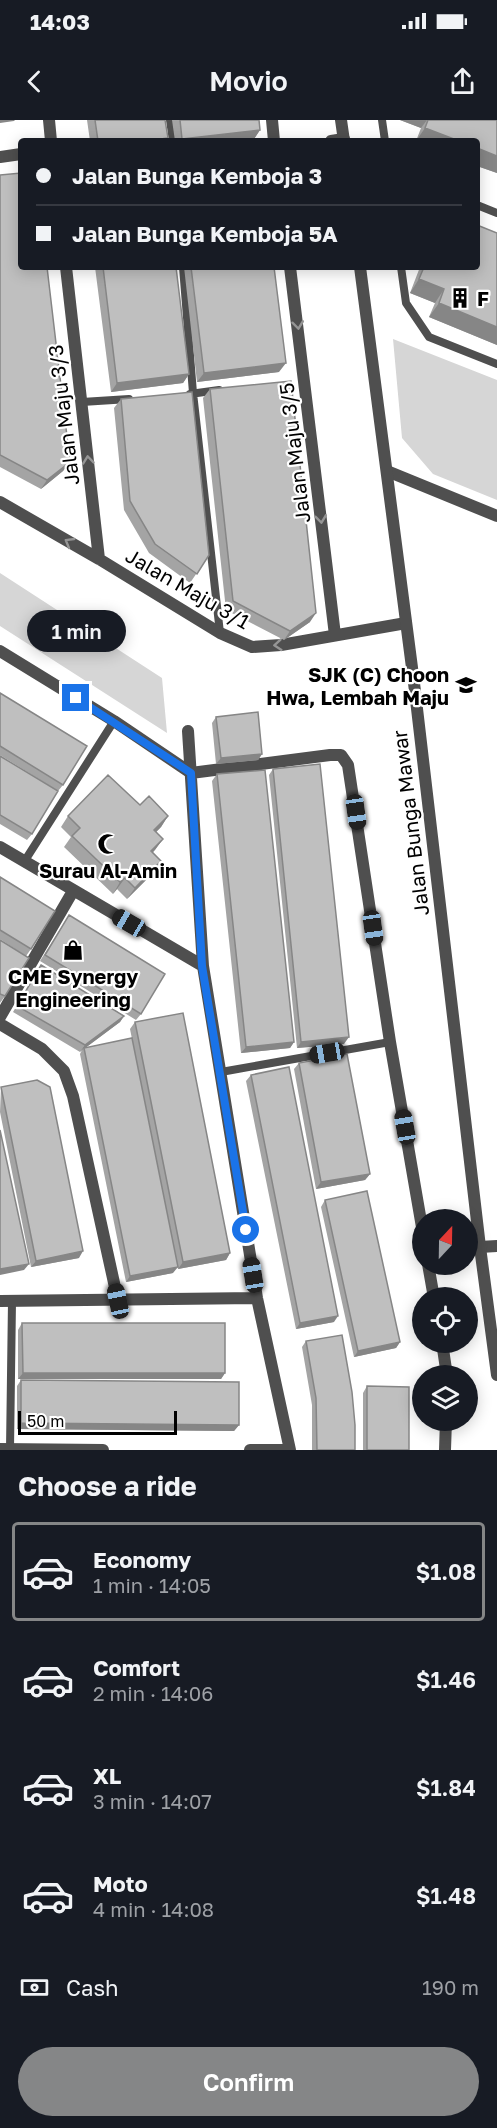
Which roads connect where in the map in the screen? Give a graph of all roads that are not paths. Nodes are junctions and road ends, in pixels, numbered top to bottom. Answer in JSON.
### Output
{"nodes":[{"id":1,"x":49,"y":120,"type":"edge"},
{"id":2,"x":170,"y":120,"type":"edge"},
{"id":3,"x":272,"y":120,"type":"edge"},
{"id":4,"x":341,"y":120,"type":"edge"},
{"id":5,"x":382,"y":120,"type":"edge"},
{"id":6,"x":51,"y":138,"type":"edge"},
{"id":7,"x":173,"y":138,"type":"edge"},
{"id":8,"x":274,"y":138,"type":"edge"},
{"id":9,"x":340,"y":138,"type":"edge"},
{"id":10,"x":385,"y":138,"type":"edge"},
{"id":11,"x":18,"y":154,"type":"edge"},
{"id":12,"x":0,"y":156,"type":"edge"},
{"id":13,"x":480,"y":206,"type":"edge"},
{"id":14,"x":497,"y":213,"type":"edge"},
{"id":15,"x":66,"y":270,"type":"edge"},
{"id":16,"x":183,"y":270,"type":"edge"},
{"id":17,"x":290,"y":270,"type":"edge"},
{"id":18,"x":360,"y":270,"type":"edge"},
{"id":19,"x":401,"y":270,"type":"edge"},
{"id":20,"x":497,"y":364,"type":"edge"},
{"id":21,"x":226,"y":389,"type":"edge"},
{"id":22,"x":193,"y":393,"type":"junction"},
{"id":23,"x":182,"y":394,"type":"edge"},
{"id":24,"x":137,"y":398,"type":"edge"},
{"id":25,"x":82,"y":402,"type":"junction"},
{"id":26,"x":387,"y":471,"type":"junction"},
{"id":27,"x":0,"y":502,"type":"edge"},
{"id":28,"x":497,"y":516,"type":"edge"},
{"id":29,"x":99,"y":559,"type":"junction"},
{"id":30,"x":406,"y":624,"type":"junction"},
{"id":31,"x":220,"y":633,"type":"junction"},
{"id":32,"x":335,"y":635,"type":"junction"},
{"id":33,"x":0,"y":651,"type":"edge"},
{"id":34,"x":114,"y":721,"type":"junction"},
{"id":35,"x":188,"y":731,"type":"dead end"},
{"id":36,"x":191,"y":773,"type":"junction"},
{"id":37,"x":0,"y":847,"type":"edge"},
{"id":38,"x":24,"y":862,"type":"junction"},
{"id":39,"x":73,"y":891,"type":"junction"},
{"id":40,"x":202,"y":966,"type":"junction"},
{"id":41,"x":0,"y":1017,"type":"edge"},
{"id":42,"x":0,"y":1024,"type":"edge"},
{"id":43,"x":390,"y":1042,"type":"junction"},
{"id":44,"x":220,"y":1072,"type":"junction"},
{"id":45,"x":419,"y":1209,"type":"edge"},
{"id":46,"x":480,"y":1246,"type":"junction"},
{"id":47,"x":497,"y":1246,"type":"edge"},
{"id":48,"x":257,"y":1298,"type":"junction"},
{"id":49,"x":6,"y":1301,"type":"edge"},
{"id":50,"x":118,"y":1301,"type":"junction"},
{"id":51,"x":497,"y":1375,"type":"edge"},
{"id":52,"x":446,"y":1431,"type":"edge"},
{"id":53,"x":5,"y":1449,"type":"edge"},
{"id":54,"x":103,"y":1450,"type":"edge"},
{"id":55,"x":250,"y":1450,"type":"edge"},
{"id":56,"x":290,"y":1450,"type":"edge"},
{"id":57,"x":445,"y":1450,"type":"edge"}],
"edges":[{"from":1,"to":6,"type":"street"},
{"from":2,"to":7,"type":"lane"},
{"from":3,"to":8,"type":"street"},
{"from":4,"to":9,"type":"street"},
{"from":5,"to":10,"type":"lane"},
{"from":11,"to":12,"type":"street"},
{"from":13,"to":14,"type":"lane"},
{"from":15,"to":25,"type":"street","name":"Jalan Maju 3/3"},
{"from":16,"to":22,"type":"lane"},
{"from":17,"to":32,"type":"street","name":"Jalan Maju 3/5","one_way":true},
{"from":18,"to":26,"type":"street","name":"Jalan Bunga Mawar"},
{"from":19,"to":20,"type":"lane"},
{"from":21,"to":22,"type":"lane"},
{"from":22,"to":23,"type":"lane"},
{"from":22,"to":31,"type":"lane"},
{"from":24,"to":25,"type":"lane"},
{"from":29,"to":25,"type":"street","name":"Jalan Maju 3/3","one_way":true},
{"from":26,"to":28,"type":"street"},
{"from":26,"to":30,"type":"street","name":"Jalan Bunga Mawar"},
{"from":29,"to":27,"type":"street","name":"Jalan Maju 3/1","one_way":true},
{"from":29,"to":31,"type":"street","name":"Jalan Maju 3/1"},
{"from":30,"to":32,"type":"street","name":"Jalan Maju 3/1"},
{"from":30,"to":46,"type":"street","name":"Jalan Bunga Mawar"},
{"from":32,"to":31,"type":"street","name":"Jalan Maju 3/1","one_way":true},
{"from":33,"to":34,"type":"street"},
{"from":34,"to":36,"type":"street"},
{"from":34,"to":38,"type":"lane"},
{"from":35,"to":36,"type":"street"},
{"from":36,"to":40,"type":"street"},
{"from":36,"to":43,"type":"street"},
{"from":37,"to":38,"type":"street"},
{"from":38,"to":39,"type":"street"},
{"from":39,"to":40,"type":"street"},
{"from":39,"to":41,"type":"street"},
{"from":40,"to":44,"type":"street"},
{"from":42,"to":50,"type":"street"},
{"from":43,"to":44,"type":"lane"},
{"from":43,"to":45,"type":"street"},
{"from":44,"to":48,"type":"street"},
{"from":46,"to":47,"type":"street"},
{"from":46,"to":51,"type":"street","name":"Jalan Bunga Mawar"},
{"from":48,"to":50,"type":"street"},
{"from":48,"to":56,"type":"street"},
{"from":49,"to":50,"type":"street"},
{"from":49,"to":53,"type":"lane"},
{"from":52,"to":57,"type":"street"},
{"from":53,"to":54,"type":"street"},
{"from":55,"to":56,"type":"street"}]}
